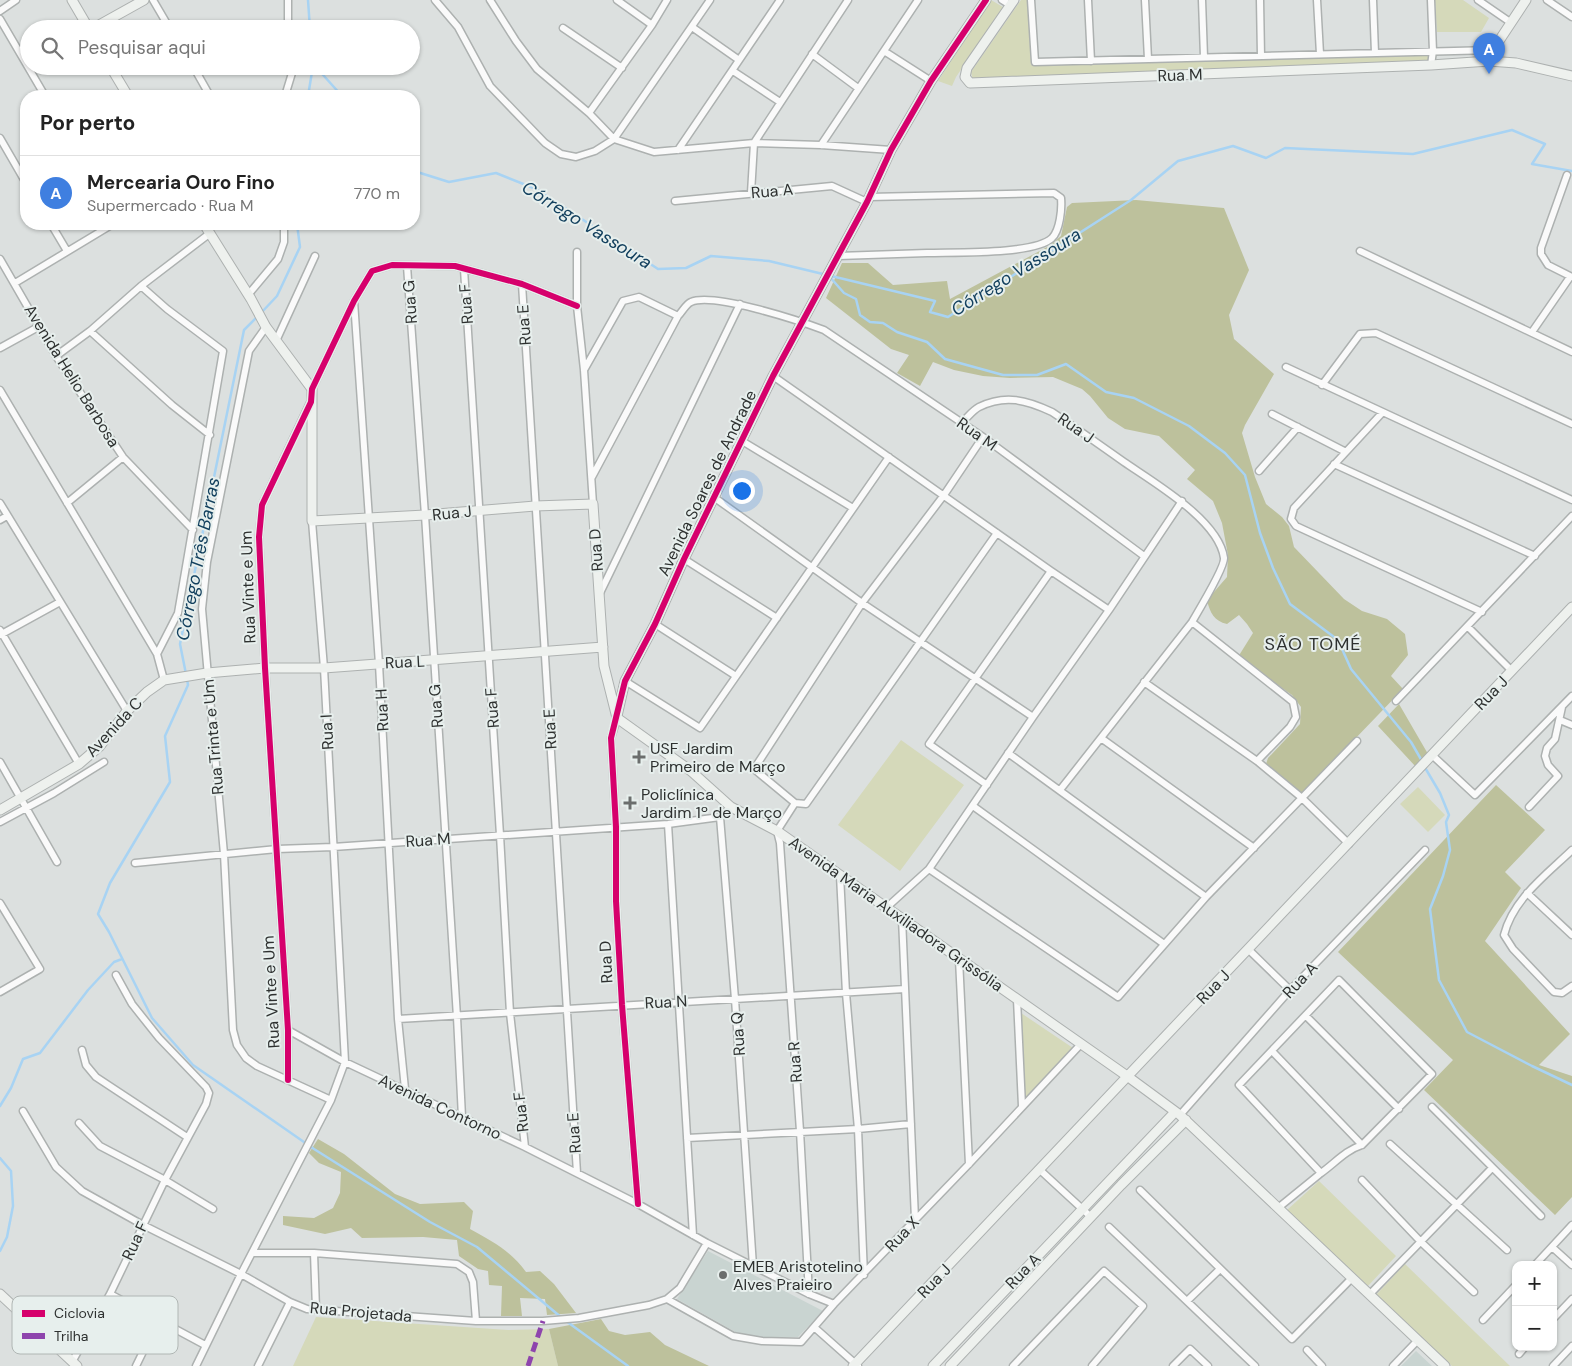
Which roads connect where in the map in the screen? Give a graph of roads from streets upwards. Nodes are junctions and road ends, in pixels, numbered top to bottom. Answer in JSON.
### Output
{"nodes":[{"id":1,"x":16,"y":0,"type":"edge"},
{"id":2,"x":72,"y":0,"type":"edge"},
{"id":3,"x":144,"y":0,"type":"edge"},
{"id":4,"x":154,"y":0,"type":"edge"},
{"id":5,"x":288,"y":0,"type":"edge"},
{"id":6,"x":435,"y":0,"type":"edge"},
{"id":7,"x":490,"y":0,"type":"edge"},
{"id":8,"x":617,"y":0,"type":"edge"},
{"id":9,"x":667,"y":0,"type":"edge"},
{"id":10,"x":710,"y":0,"type":"edge"},
{"id":11,"x":780,"y":0,"type":"edge"},
{"id":12,"x":848,"y":0,"type":"edge"},
{"id":13,"x":918,"y":0,"type":"edge"},
{"id":14,"x":986,"y":0,"type":"edge"},
{"id":15,"x":1031,"y":0,"type":"edge"},
{"id":16,"x":1088,"y":0,"type":"edge"},
{"id":17,"x":1144,"y":0,"type":"edge"},
{"id":18,"x":1202,"y":0,"type":"edge"},
{"id":19,"x":1260,"y":0,"type":"edge"},
{"id":20,"x":1317,"y":0,"type":"edge"},
{"id":21,"x":1373,"y":0,"type":"edge"},
{"id":22,"x":1431,"y":0,"type":"edge"},
{"id":23,"x":1478,"y":0,"type":"edge"},
{"id":24,"x":1526,"y":0,"type":"edge"},
{"id":25,"x":1547,"y":0,"type":"edge"},
{"id":26,"x":1009,"y":2,"type":"edge"},
{"id":27,"x":0,"y":11,"type":"edge"},
{"id":28,"x":1572,"y":17,"type":"edge"},
{"id":29,"x":0,"y":19,"type":"edge"},
{"id":30,"x":85,"y":20,"type":"edge"},
{"id":31,"x":107,"y":20,"type":"edge"},
{"id":32,"x":165,"y":20,"type":"edge"},
{"id":33,"x":288,"y":20,"type":"edge"},
{"id":34,"x":1510,"y":22,"type":"junction"},
{"id":35,"x":652,"y":25,"type":"junction"},
{"id":36,"x":692,"y":27,"type":"junction"},
{"id":37,"x":563,"y":28,"type":"dead end"},
{"id":38,"x":1493,"y":50,"type":"junction"},
{"id":39,"x":1433,"y":51,"type":"junction"},
{"id":40,"x":884,"y":52,"type":"junction"},
{"id":41,"x":20,"y":53,"type":"edge"},
{"id":42,"x":1375,"y":53,"type":"junction"},
{"id":43,"x":812,"y":54,"type":"junction"},
{"id":44,"x":1320,"y":54,"type":"junction"},
{"id":45,"x":1262,"y":56,"type":"junction"},
{"id":46,"x":1204,"y":58,"type":"junction"},
{"id":47,"x":1148,"y":59,"type":"junction"},
{"id":48,"x":739,"y":60,"type":"junction"},
{"id":49,"x":1091,"y":60,"type":"junction"},
{"id":50,"x":1489,"y":61,"type":"junction"},
{"id":51,"x":1431,"y":65,"type":"junction"},
{"id":52,"x":622,"y":68,"type":"junction"},
{"id":53,"x":733,"y":71,"type":"junction"},
{"id":54,"x":33,"y":75,"type":"edge"},
{"id":55,"x":115,"y":75,"type":"edge"},
{"id":56,"x":198,"y":75,"type":"edge"},
{"id":57,"x":291,"y":75,"type":"edge"},
{"id":58,"x":1572,"y":76,"type":"edge"},
{"id":59,"x":931,"y":81,"type":"junction"},
{"id":60,"x":858,"y":88,"type":"junction"},
{"id":61,"x":41,"y":90,"type":"edge"},
{"id":62,"x":124,"y":90,"type":"edge"},
{"id":63,"x":207,"y":90,"type":"edge"},
{"id":64,"x":287,"y":90,"type":"edge"},
{"id":65,"x":780,"y":102,"type":"junction"},
{"id":66,"x":589,"y":113,"type":"junction"},
{"id":67,"x":0,"y":138,"type":"edge"},
{"id":68,"x":614,"y":139,"type":"junction"},
{"id":69,"x":754,"y":143,"type":"junction"},
{"id":70,"x":822,"y":145,"type":"junction"},
{"id":71,"x":678,"y":150,"type":"junction"},
{"id":72,"x":891,"y":150,"type":"junction"},
{"id":73,"x":20,"y":173,"type":"edge"},
{"id":74,"x":1567,"y":175,"type":"dead end"},
{"id":75,"x":751,"y":193,"type":"junction"},
{"id":76,"x":868,"y":199,"type":"junction"},
{"id":77,"x":675,"y":200,"type":"dead end"},
{"id":78,"x":54,"y":230,"type":"edge"},
{"id":79,"x":103,"y":230,"type":"edge"},
{"id":80,"x":207,"y":230,"type":"edge"},
{"id":81,"x":284,"y":230,"type":"edge"},
{"id":82,"x":209,"y":234,"type":"junction"},
{"id":83,"x":67,"y":251,"type":"junction"},
{"id":84,"x":1360,"y":251,"type":"dead end"},
{"id":85,"x":577,"y":252,"type":"dead end"},
{"id":86,"x":315,"y":256,"type":"dead end"},
{"id":87,"x":838,"y":256,"type":"junction"},
{"id":88,"x":0,"y":259,"type":"edge"},
{"id":89,"x":407,"y":266,"type":"junction"},
{"id":90,"x":464,"y":269,"type":"junction"},
{"id":91,"x":1571,"y":277,"type":"edge"},
{"id":92,"x":15,"y":283,"type":"junction"},
{"id":93,"x":522,"y":284,"type":"junction"},
{"id":94,"x":141,"y":286,"type":"junction"},
{"id":95,"x":250,"y":297,"type":"junction"},
{"id":96,"x":354,"y":301,"type":"junction"},
{"id":97,"x":740,"y":304,"type":"junction"},
{"id":98,"x":577,"y":306,"type":"junction"},
{"id":99,"x":678,"y":316,"type":"junction"},
{"id":100,"x":803,"y":322,"type":"junction"},
{"id":101,"x":264,"y":323,"type":"junction"},
{"id":102,"x":40,"y":326,"type":"junction"},
{"id":103,"x":90,"y":331,"type":"junction"},
{"id":104,"x":1532,"y":332,"type":"junction"},
{"id":105,"x":276,"y":341,"type":"junction"},
{"id":106,"x":0,"y":348,"type":"edge"},
{"id":107,"x":1572,"y":352,"type":"edge"},
{"id":108,"x":56,"y":356,"type":"junction"},
{"id":109,"x":1286,"y":368,"type":"dead end"},
{"id":110,"x":584,"y":370,"type":"junction"},
{"id":111,"x":773,"y":376,"type":"junction"},
{"id":112,"x":1322,"y":385,"type":"junction"},
{"id":113,"x":312,"y":389,"type":"junction"},
{"id":114,"x":0,"y":390,"type":"edge"},
{"id":115,"x":311,"y":402,"type":"junction"},
{"id":116,"x":1382,"y":413,"type":"junction"},
{"id":117,"x":1272,"y":414,"type":"dead end"},
{"id":118,"x":961,"y":422,"type":"junction"},
{"id":119,"x":1572,"y":424,"type":"edge"},
{"id":120,"x":1298,"y":427,"type":"junction"},
{"id":121,"x":210,"y":435,"type":"junction"},
{"id":122,"x":983,"y":437,"type":"junction"},
{"id":123,"x":742,"y":441,"type":"junction"},
{"id":124,"x":1346,"y":452,"type":"junction"},
{"id":125,"x":123,"y":457,"type":"junction"},
{"id":126,"x":889,"y":457,"type":"junction"},
{"id":127,"x":1334,"y":464,"type":"junction"},
{"id":128,"x":1259,"y":471,"type":"dead end"},
{"id":129,"x":592,"y":478,"type":"junction"},
{"id":130,"x":944,"y":495,"type":"junction"},
{"id":131,"x":715,"y":498,"type":"junction"},
{"id":132,"x":1572,"y":500,"type":"edge"},
{"id":133,"x":1182,"y":501,"type":"junction"},
{"id":134,"x":0,"y":503,"type":"edge"},
{"id":135,"x":67,"y":503,"type":"junction"},
{"id":136,"x":593,"y":504,"type":"junction"},
{"id":137,"x":535,"y":506,"type":"junction"},
{"id":138,"x":853,"y":508,"type":"junction"},
{"id":139,"x":480,"y":510,"type":"junction"},
{"id":140,"x":425,"y":515,"type":"junction"},
{"id":141,"x":8,"y":516,"type":"junction"},
{"id":142,"x":1572,"y":516,"type":"edge"},
{"id":143,"x":369,"y":518,"type":"junction"},
{"id":144,"x":0,"y":520,"type":"edge"},
{"id":145,"x":312,"y":522,"type":"junction"},
{"id":146,"x":193,"y":530,"type":"junction"},
{"id":147,"x":997,"y":533,"type":"junction"},
{"id":148,"x":1144,"y":556,"type":"junction"},
{"id":149,"x":1535,"y":556,"type":"junction"},
{"id":150,"x":684,"y":560,"type":"junction"},
{"id":151,"x":812,"y":567,"type":"junction"},
{"id":152,"x":1051,"y":572,"type":"junction"},
{"id":153,"x":599,"y":595,"type":"junction"},
{"id":154,"x":60,"y":602,"type":"junction"},
{"id":155,"x":862,"y":603,"type":"junction"},
{"id":156,"x":1572,"y":608,"type":"edge"},
{"id":157,"x":1109,"y":610,"type":"junction"},
{"id":158,"x":1482,"y":612,"type":"junction"},
{"id":159,"x":777,"y":618,"type":"junction"},
{"id":160,"x":1192,"y":622,"type":"junction"},
{"id":161,"x":655,"y":624,"type":"junction"},
{"id":162,"x":1468,"y":627,"type":"junction"},
{"id":163,"x":1,"y":633,"type":"edge"},
{"id":164,"x":920,"y":642,"type":"junction"},
{"id":165,"x":603,"y":647,"type":"junction"},
{"id":166,"x":545,"y":651,"type":"junction"},
{"id":167,"x":156,"y":654,"type":"junction"},
{"id":168,"x":489,"y":656,"type":"junction"},
{"id":169,"x":434,"y":660,"type":"junction"},
{"id":170,"x":379,"y":664,"type":"junction"},
{"id":171,"x":265,"y":668,"type":"junction"},
{"id":172,"x":324,"y":668,"type":"junction"},
{"id":173,"x":1512,"y":671,"type":"junction"},
{"id":174,"x":207,"y":673,"type":"junction"},
{"id":175,"x":736,"y":676,"type":"junction"},
{"id":176,"x":974,"y":679,"type":"junction"},
{"id":177,"x":164,"y":680,"type":"junction"},
{"id":178,"x":625,"y":681,"type":"junction"},
{"id":179,"x":1144,"y":682,"type":"junction"},
{"id":180,"x":1572,"y":696,"type":"edge"},
{"id":181,"x":1396,"y":700,"type":"dead end"},
{"id":182,"x":1562,"y":706,"type":"junction"},
{"id":183,"x":127,"y":711,"type":"junction"},
{"id":184,"x":1033,"y":717,"type":"junction"},
{"id":185,"x":617,"y":718,"type":"junction"},
{"id":186,"x":1560,"y":720,"type":"junction"},
{"id":187,"x":1572,"y":724,"type":"edge"},
{"id":188,"x":1101,"y":738,"type":"junction"},
{"id":189,"x":1357,"y":741,"type":"dead end"},
{"id":190,"x":1008,"y":753,"type":"junction"},
{"id":191,"x":1429,"y":758,"type":"junction"},
{"id":192,"x":1257,"y":761,"type":"junction"},
{"id":193,"x":0,"y":762,"type":"edge"},
{"id":194,"x":104,"y":762,"type":"dead end"},
{"id":195,"x":79,"y":764,"type":"junction"},
{"id":196,"x":986,"y":785,"type":"junction"},
{"id":197,"x":1060,"y":790,"type":"junction"},
{"id":198,"x":22,"y":797,"type":"junction"},
{"id":199,"x":1302,"y":798,"type":"junction"},
{"id":200,"x":795,"y":803,"type":"junction"},
{"id":201,"x":973,"y":806,"type":"junction"},
{"id":202,"x":27,"y":807,"type":"junction"},
{"id":203,"x":731,"y":807,"type":"junction"},
{"id":204,"x":1529,"y":808,"type":"dead end"},
{"id":205,"x":0,"y":810,"type":"edge"},
{"id":206,"x":720,"y":817,"type":"junction"},
{"id":207,"x":0,"y":822,"type":"edge"},
{"id":208,"x":668,"y":824,"type":"junction"},
{"id":209,"x":616,"y":827,"type":"junction"},
{"id":210,"x":556,"y":831,"type":"junction"},
{"id":211,"x":777,"y":831,"type":"junction"},
{"id":212,"x":500,"y":835,"type":"junction"},
{"id":213,"x":445,"y":839,"type":"junction"},
{"id":214,"x":389,"y":843,"type":"junction"},
{"id":215,"x":1349,"y":844,"type":"junction"},
{"id":216,"x":333,"y":848,"type":"junction"},
{"id":217,"x":1254,"y":848,"type":"junction"},
{"id":218,"x":277,"y":849,"type":"junction"},
{"id":219,"x":1426,"y":850,"type":"dead end"},
{"id":220,"x":1572,"y":850,"type":"edge"},
{"id":221,"x":224,"y":854,"type":"junction"},
{"id":222,"x":57,"y":862,"type":"dead end"},
{"id":223,"x":135,"y":863,"type":"dead end"},
{"id":224,"x":929,"y":869,"type":"junction"},
{"id":225,"x":840,"y":875,"type":"junction"},
{"id":226,"x":1527,"y":893,"type":"junction"},
{"id":227,"x":1206,"y":897,"type":"junction"},
{"id":228,"x":0,"y":903,"type":"edge"},
{"id":229,"x":886,"y":908,"type":"junction"},
{"id":230,"x":902,"y":918,"type":"junction"},
{"id":231,"x":1572,"y":935,"type":"edge"},
{"id":232,"x":1164,"y":944,"type":"junction"},
{"id":233,"x":1248,"y":949,"type":"junction"},
{"id":234,"x":959,"y":959,"type":"junction"},
{"id":235,"x":116,"y":975,"type":"dead end"},
{"id":236,"x":1572,"y":986,"type":"edge"},
{"id":237,"x":904,"y":989,"type":"junction"},
{"id":238,"x":1290,"y":990,"type":"junction"},
{"id":239,"x":0,"y":992,"type":"edge"},
{"id":240,"x":846,"y":993,"type":"junction"},
{"id":241,"x":790,"y":996,"type":"junction"},
{"id":242,"x":735,"y":999,"type":"junction"},
{"id":243,"x":1017,"y":999,"type":"junction"},
{"id":244,"x":678,"y":1002,"type":"junction"},
{"id":245,"x":622,"y":1005,"type":"junction"},
{"id":246,"x":566,"y":1008,"type":"junction"},
{"id":247,"x":510,"y":1013,"type":"junction"},
{"id":248,"x":457,"y":1016,"type":"junction"},
{"id":249,"x":1306,"y":1016,"type":"junction"},
{"id":250,"x":398,"y":1019,"type":"junction"},
{"id":251,"x":288,"y":1030,"type":"junction"},
{"id":252,"x":1081,"y":1044,"type":"junction"},
{"id":253,"x":82,"y":1050,"type":"dead end"},
{"id":254,"x":1272,"y":1050,"type":"junction"},
{"id":255,"x":345,"y":1062,"type":"junction"},
{"id":256,"x":1128,"y":1076,"type":"junction"},
{"id":257,"x":288,"y":1080,"type":"junction"},
{"id":258,"x":405,"y":1089,"type":"junction"},
{"id":259,"x":330,"y":1100,"type":"junction"},
{"id":260,"x":1022,"y":1106,"type":"junction"},
{"id":261,"x":1432,"y":1107,"type":"dead end"},
{"id":262,"x":1399,"y":1109,"type":"junction"},
{"id":263,"x":23,"y":1111,"type":"dead end"},
{"id":264,"x":1180,"y":1116,"type":"junction"},
{"id":265,"x":462,"y":1117,"type":"junction"},
{"id":266,"x":79,"y":1123,"type":"dead end"},
{"id":267,"x":911,"y":1124,"type":"junction"},
{"id":268,"x":858,"y":1129,"type":"junction"},
{"id":269,"x":800,"y":1131,"type":"junction"},
{"id":270,"x":744,"y":1134,"type":"junction"},
{"id":271,"x":187,"y":1137,"type":"junction"},
{"id":272,"x":687,"y":1138,"type":"junction"},
{"id":273,"x":1390,"y":1144,"type":"dead end"},
{"id":274,"x":1362,"y":1145,"type":"junction"},
{"id":275,"x":525,"y":1147,"type":"junction"},
{"id":276,"x":969,"y":1164,"type":"junction"},
{"id":277,"x":1492,"y":1168,"type":"junction"},
{"id":278,"x":1040,"y":1170,"type":"junction"},
{"id":279,"x":576,"y":1173,"type":"junction"},
{"id":280,"x":1321,"y":1174,"type":"junction"},
{"id":281,"x":164,"y":1180,"type":"junction"},
{"id":282,"x":1362,"y":1180,"type":"dead end"},
{"id":283,"x":1140,"y":1190,"type":"dead end"},
{"id":284,"x":638,"y":1204,"type":"junction"},
{"id":285,"x":1457,"y":1205,"type":"junction"},
{"id":286,"x":1278,"y":1208,"type":"junction"},
{"id":287,"x":213,"y":1209,"type":"dead end"},
{"id":288,"x":1082,"y":1209,"type":"junction"},
{"id":289,"x":1541,"y":1216,"type":"dead end"},
{"id":290,"x":1091,"y":1218,"type":"junction"},
{"id":291,"x":915,"y":1219,"type":"junction"},
{"id":292,"x":143,"y":1225,"type":"junction"},
{"id":293,"x":1572,"y":1226,"type":"edge"},
{"id":294,"x":1109,"y":1227,"type":"dead end"},
{"id":295,"x":693,"y":1235,"type":"junction"},
{"id":296,"x":1421,"y":1242,"type":"junction"},
{"id":297,"x":707,"y":1243,"type":"junction"},
{"id":298,"x":1552,"y":1247,"type":"junction"},
{"id":299,"x":1507,"y":1250,"type":"dead end"},
{"id":300,"x":252,"y":1253,"type":"junction"},
{"id":301,"x":314,"y":1253,"type":"junction"},
{"id":302,"x":1035,"y":1259,"type":"junction"},
{"id":303,"x":1539,"y":1261,"type":"edge"},
{"id":304,"x":1572,"y":1265,"type":"edge"},
{"id":305,"x":753,"y":1266,"type":"junction"},
{"id":306,"x":1044,"y":1267,"type":"junction"},
{"id":307,"x":1220,"y":1269,"type":"junction"},
{"id":308,"x":241,"y":1274,"type":"junction"},
{"id":309,"x":864,"y":1275,"type":"junction"},
{"id":310,"x":1352,"y":1278,"type":"junction"},
{"id":311,"x":1512,"y":1290,"type":"edge"},
{"id":312,"x":1474,"y":1292,"type":"dead end"},
{"id":313,"x":0,"y":1294,"type":"edge"},
{"id":314,"x":110,"y":1294,"type":"joint"},
{"id":315,"x":808,"y":1294,"type":"junction"},
{"id":316,"x":1370,"y":1294,"type":"junction"},
{"id":317,"x":114,"y":1296,"type":"edge"},
{"id":318,"x":667,"y":1299,"type":"junction"},
{"id":319,"x":1572,"y":1299,"type":"edge"},
{"id":320,"x":1187,"y":1301,"type":"junction"},
{"id":321,"x":290,"y":1302,"type":"junction"},
{"id":322,"x":834,"y":1304,"type":"junction"},
{"id":323,"x":12,"y":1305,"type":"edge"},
{"id":324,"x":316,"y":1309,"type":"junction"},
{"id":325,"x":1557,"y":1315,"type":"edge"},
{"id":326,"x":1483,"y":1320,"type":"dead end"},
{"id":327,"x":476,"y":1321,"type":"junction"},
{"id":328,"x":814,"y":1327,"type":"junction"},
{"id":329,"x":178,"y":1331,"type":"edge"},
{"id":330,"x":1418,"y":1340,"type":"junction"},
{"id":331,"x":205,"y":1345,"type":"junction"},
{"id":332,"x":1572,"y":1346,"type":"edge"},
{"id":333,"x":1307,"y":1350,"type":"dead end"},
{"id":334,"x":1522,"y":1351,"type":"edge"},
{"id":335,"x":64,"y":1354,"type":"edge"},
{"id":336,"x":142,"y":1354,"type":"edge"},
{"id":337,"x":1519,"y":1354,"type":"dead end"},
{"id":338,"x":75,"y":1364,"type":"edge"},
{"id":339,"x":856,"y":1365,"type":"edge"},
{"id":340,"x":136,"y":1366,"type":"edge"},
{"id":341,"x":196,"y":1366,"type":"edge"},
{"id":342,"x":258,"y":1366,"type":"edge"},
{"id":343,"x":933,"y":1366,"type":"edge"},
{"id":344,"x":950,"y":1366,"type":"edge"},
{"id":345,"x":1012,"y":1366,"type":"edge"},
{"id":346,"x":1092,"y":1366,"type":"edge"},
{"id":347,"x":1174,"y":1366,"type":"edge"},
{"id":348,"x":1208,"y":1366,"type":"edge"},
{"id":349,"x":1255,"y":1366,"type":"edge"},
{"id":350,"x":1322,"y":1366,"type":"edge"},
{"id":351,"x":1393,"y":1366,"type":"edge"},
{"id":352,"x":1445,"y":1366,"type":"edge"},
{"id":353,"x":1553,"y":1366,"type":"edge"}],
"edges":[{"from":1,"to":27,"type":"street"},
{"from":2,"to":30,"type":"street"},
{"from":3,"to":31,"type":"street"},
{"from":4,"to":32,"type":"street"},
{"from":5,"to":33,"type":"street"},
{"from":6,"to":68,"type":"street"},
{"from":7,"to":66,"type":"street"},
{"from":8,"to":35,"type":"street"},
{"from":9,"to":35,"type":"street"},
{"from":10,"to":36,"type":"street"},
{"from":11,"to":48,"type":"street"},
{"from":12,"to":43,"type":"street"},
{"from":13,"to":40,"type":"street"},
{"from":14,"to":59,"type":"street","name":"Avenida Soares de Andrade"},
{"from":15,"to":49,"type":"street","name":"Rua M"},
{"from":16,"to":49,"type":"street"},
{"from":17,"to":47,"type":"street"},
{"from":18,"to":46,"type":"street"},
{"from":19,"to":45,"type":"street"},
{"from":20,"to":44,"type":"street"},
{"from":21,"to":42,"type":"street"},
{"from":22,"to":39,"type":"street"},
{"from":23,"to":34,"type":"street"},
{"from":24,"to":34,"type":"street"},
{"from":25,"to":28,"type":"street"},
{"from":26,"to":51,"type":"street","name":"Rua M"},
{"from":29,"to":41,"type":"street"},
{"from":34,"to":38,"type":"street"},
{"from":35,"to":52,"type":"street"},
{"from":36,"to":48,"type":"street"},
{"from":36,"to":68,"type":"street"},
{"from":37,"to":52,"type":"street"},
{"from":38,"to":39,"type":"street","name":"Rua M"},
{"from":38,"to":50,"type":"street"},
{"from":39,"to":42,"type":"street","name":"Rua M"},
{"from":39,"to":51,"type":"street"},
{"from":40,"to":59,"type":"street"},
{"from":40,"to":60,"type":"street"},
{"from":42,"to":44,"type":"street","name":"Rua M"},
{"from":43,"to":60,"type":"street"},
{"from":43,"to":65,"type":"street"},
{"from":44,"to":45,"type":"street","name":"Rua M"},
{"from":45,"to":46,"type":"street","name":"Rua M"},
{"from":46,"to":47,"type":"street","name":"Rua M"},
{"from":47,"to":49,"type":"street","name":"Rua M"},
{"from":48,"to":53,"type":"street"},
{"from":50,"to":51,"type":"street","name":"Rua M"},
{"from":50,"to":58,"type":"street","name":"Rua M"},
{"from":52,"to":66,"type":"street"},
{"from":53,"to":65,"type":"street"},
{"from":53,"to":71,"type":"street"},
{"from":54,"to":61,"type":"street"},
{"from":55,"to":62,"type":"street"},
{"from":56,"to":63,"type":"street"},
{"from":57,"to":64,"type":"street"},
{"from":59,"to":72,"type":"street","name":"Avenida Soares de Andrade"},
{"from":60,"to":70,"type":"street"},
{"from":65,"to":69,"type":"street"},
{"from":66,"to":68,"type":"street"},
{"from":67,"to":73,"type":"street"},
{"from":68,"to":71,"type":"street"},
{"from":69,"to":70,"type":"street"},
{"from":69,"to":71,"type":"street"},
{"from":69,"to":75,"type":"street"},
{"from":70,"to":72,"type":"street"},
{"from":72,"to":76,"type":"street","name":"Avenida Soares de Andrade"},
{"from":74,"to":91,"type":"street"},
{"from":75,"to":76,"type":"street","name":"Rua A"},
{"from":75,"to":77,"type":"street","name":"Rua A"},
{"from":76,"to":87,"type":"street","name":"Avenida Soares de Andrade"},
{"from":76,"to":87,"type":"street"},
{"from":78,"to":83,"type":"street"},
{"from":79,"to":83,"type":"street"},
{"from":80,"to":82,"type":"street"},
{"from":81,"to":95,"type":"street"},
{"from":82,"to":94,"type":"street"},
{"from":82,"to":95,"type":"street"},
{"from":83,"to":92,"type":"street"},
{"from":84,"to":104,"type":"street"},
{"from":85,"to":98,"type":"street","name":"Rua D"},
{"from":86,"to":105,"type":"street"},
{"from":87,"to":100,"type":"street","name":"Avenida Soares de Andrade"},
{"from":88,"to":92,"type":"street","name":"Avenida Helio Barbosa"},
{"from":89,"to":90,"type":"street","name":"Rua Vinte e Um"},
{"from":89,"to":96,"type":"street","name":"Rua Vinte e Um"},
{"from":89,"to":140,"type":"street","name":"Rua G"},
{"from":90,"to":93,"type":"street","name":"Rua Vinte e Um"},
{"from":90,"to":139,"type":"street","name":"Rua F"},
{"from":91,"to":104,"type":"street"},
{"from":92,"to":102,"type":"street","name":"Avenida Helio Barbosa"},
{"from":93,"to":98,"type":"street","name":"Rua Vinte e Um"},
{"from":93,"to":137,"type":"street","name":"Rua E"},
{"from":94,"to":103,"type":"street"},
{"from":94,"to":121,"type":"street"},
{"from":95,"to":101,"type":"street"},
{"from":96,"to":113,"type":"street","name":"Rua Vinte e Um"},
{"from":96,"to":143,"type":"street","name":"Rua H"},
{"from":97,"to":99,"type":"street","name":"Rua M"},
{"from":97,"to":100,"type":"street","name":"Rua M"},
{"from":97,"to":153,"type":"street"},
{"from":98,"to":110,"type":"street","name":"Rua D"},
{"from":99,"to":110,"type":"street"},
{"from":99,"to":129,"type":"street"},
{"from":100,"to":111,"type":"street","name":"Avenida Soares de Andrade"},
{"from":100,"to":118,"type":"street","name":"Rua M"},
{"from":101,"to":105,"type":"street"},
{"from":101,"to":174,"type":"street","name":"Rua Trinta e Um"},
{"from":102,"to":106,"type":"street"},
{"from":102,"to":108,"type":"street","name":"Avenida Helio Barbosa"},
{"from":103,"to":108,"type":"street"},
{"from":103,"to":121,"type":"street"},
{"from":104,"to":107,"type":"street"},
{"from":105,"to":113,"type":"street"},
{"from":108,"to":125,"type":"street","name":"Avenida Helio Barbosa"},
{"from":109,"to":112,"type":"street"},
{"from":110,"to":129,"type":"street","name":"Rua D"},
{"from":111,"to":123,"type":"street","name":"Avenida Soares de Andrade"},
{"from":111,"to":126,"type":"street"},
{"from":112,"to":116,"type":"street"},
{"from":112,"to":119,"type":"street"},
{"from":113,"to":115,"type":"street","name":"Rua Vinte e Um"},
{"from":114,"to":135,"type":"street"},
{"from":115,"to":145,"type":"street","name":"Rua I"},
{"from":115,"to":171,"type":"street","name":"Rua Vinte e Um"},
{"from":116,"to":124,"type":"street"},
{"from":116,"to":132,"type":"street"},
{"from":117,"to":120,"type":"street"},
{"from":118,"to":122,"type":"street","name":"Rua M"},
{"from":118,"to":133,"type":"street","name":"Rua J"},
{"from":120,"to":124,"type":"street"},
{"from":120,"to":128,"type":"street"},
{"from":121,"to":146,"type":"street"},
{"from":122,"to":130,"type":"street"},
{"from":122,"to":148,"type":"street","name":"Rua M"},
{"from":123,"to":131,"type":"street","name":"Avenida Soares de Andrade"},
{"from":123,"to":138,"type":"street"},
{"from":124,"to":127,"type":"street"},
{"from":125,"to":135,"type":"street"},
{"from":125,"to":146,"type":"street","name":"Avenida Helio Barbosa"},
{"from":126,"to":130,"type":"street"},
{"from":126,"to":138,"type":"street"},
{"from":127,"to":149,"type":"street"},
{"from":127,"to":158,"type":"street"},
{"from":129,"to":136,"type":"street","name":"Rua D"},
{"from":130,"to":147,"type":"street"},
{"from":130,"to":155,"type":"street"},
{"from":131,"to":150,"type":"street","name":"Avenida Soares de Andrade"},
{"from":131,"to":151,"type":"street"},
{"from":133,"to":148,"type":"street"},
{"from":133,"to":160,"type":"street","name":"Rua J"},
{"from":134,"to":141,"type":"street"},
{"from":135,"to":167,"type":"street"},
{"from":136,"to":137,"type":"street","name":"Rua J"},
{"from":136,"to":153,"type":"street","name":"Rua D"},
{"from":137,"to":139,"type":"street","name":"Rua J"},
{"from":137,"to":166,"type":"street","name":"Rua E"},
{"from":138,"to":151,"type":"street"},
{"from":139,"to":140,"type":"street","name":"Rua J"},
{"from":139,"to":168,"type":"street","name":"Rua F"},
{"from":140,"to":143,"type":"street","name":"Rua J"},
{"from":140,"to":169,"type":"street","name":"Rua G"},
{"from":141,"to":144,"type":"street"},
{"from":141,"to":154,"type":"street"},
{"from":142,"to":149,"type":"street"},
{"from":143,"to":145,"type":"street","name":"Rua J"},
{"from":143,"to":170,"type":"street","name":"Rua H"},
{"from":145,"to":172,"type":"street","name":"Rua I"},
{"from":146,"to":167,"type":"street"},
{"from":147,"to":152,"type":"street"},
{"from":147,"to":164,"type":"street"},
{"from":148,"to":157,"type":"street"},
{"from":149,"to":158,"type":"street"},
{"from":150,"to":159,"type":"street"},
{"from":150,"to":161,"type":"street","name":"Avenida Soares de Andrade"},
{"from":151,"to":155,"type":"street"},
{"from":151,"to":159,"type":"street"},
{"from":152,"to":157,"type":"street"},
{"from":152,"to":176,"type":"street"},
{"from":153,"to":165,"type":"street","name":"Rua D"},
{"from":154,"to":163,"type":"street"},
{"from":154,"to":183,"type":"street"},
{"from":155,"to":164,"type":"street"},
{"from":155,"to":200,"type":"street"},
{"from":156,"to":173,"type":"street","name":"Rua J"},
{"from":157,"to":184,"type":"street"},
{"from":158,"to":162,"type":"street"},
{"from":159,"to":175,"type":"street"},
{"from":160,"to":179,"type":"street"},
{"from":160,"to":192,"type":"street"},
{"from":161,"to":175,"type":"street"},
{"from":161,"to":178,"type":"street","name":"Avenida Soares de Andrade"},
{"from":162,"to":173,"type":"street"},
{"from":162,"to":181,"type":"street"},
{"from":163,"to":195,"type":"street"},
{"from":164,"to":176,"type":"street"},
{"from":164,"to":200,"type":"street"},
{"from":165,"to":166,"type":"street","name":"Rua L"},
{"from":165,"to":185,"type":"street","name":"Rua D"},
{"from":166,"to":168,"type":"street","name":"Rua L"},
{"from":166,"to":210,"type":"street","name":"Rua E"},
{"from":167,"to":177,"type":"street"},
{"from":168,"to":169,"type":"street","name":"Rua L"},
{"from":168,"to":212,"type":"street","name":"Rua F"},
{"from":169,"to":170,"type":"street","name":"Rua L"},
{"from":169,"to":213,"type":"street","name":"Rua G"},
{"from":170,"to":172,"type":"street","name":"Rua L"},
{"from":170,"to":214,"type":"street","name":"Rua H"},
{"from":171,"to":172,"type":"street","name":"Rua L"},
{"from":171,"to":174,"type":"street","name":"Rua L"},
{"from":171,"to":218,"type":"street","name":"Rua Vinte e Um"},
{"from":172,"to":216,"type":"street","name":"Rua I"},
{"from":173,"to":191,"type":"street","name":"Rua J"},
{"from":174,"to":177,"type":"street","name":"Avenida C"},
{"from":174,"to":221,"type":"street","name":"Rua Trinta e Um"},
{"from":175,"to":178,"type":"street"},
{"from":176,"to":184,"type":"street"},
{"from":176,"to":196,"type":"street"},
{"from":177,"to":183,"type":"street","name":"Avenida C"},
{"from":178,"to":185,"type":"street","name":"Avenida Soares de Andrade"},
{"from":179,"to":188,"type":"street"},
{"from":179,"to":192,"type":"street"},
{"from":180,"to":182,"type":"street"},
{"from":182,"to":186,"type":"street"},
{"from":182,"to":191,"type":"street"},
{"from":183,"to":195,"type":"street","name":"Avenida C"},
{"from":184,"to":190,"type":"street"},
{"from":185,"to":203,"type":"street","name":"Avenida Maria Auxiliadora Grissólia"},
{"from":185,"to":209,"type":"street","name":"Rua D"},
{"from":186,"to":187,"type":"street"},
{"from":186,"to":204,"type":"street"},
{"from":188,"to":197,"type":"street"},
{"from":188,"to":217,"type":"street"},
{"from":189,"to":199,"type":"street"},
{"from":190,"to":196,"type":"street"},
{"from":190,"to":197,"type":"street"},
{"from":191,"to":215,"type":"street","name":"Rua J"},
{"from":192,"to":199,"type":"street"},
{"from":193,"to":198,"type":"street"},
{"from":194,"to":202,"type":"street"},
{"from":195,"to":198,"type":"street","name":"Avenida C"},
{"from":196,"to":201,"type":"street"},
{"from":197,"to":227,"type":"street"},
{"from":198,"to":202,"type":"street"},
{"from":198,"to":205,"type":"street","name":"Avenida C"},
{"from":199,"to":215,"type":"street"},
{"from":199,"to":217,"type":"street"},
{"from":200,"to":211,"type":"street"},
{"from":201,"to":224,"type":"street"},
{"from":201,"to":232,"type":"street"},
{"from":202,"to":207,"type":"street"},
{"from":202,"to":222,"type":"street"},
{"from":203,"to":206,"type":"street"},
{"from":203,"to":211,"type":"street","name":"Avenida Maria Auxiliadora Grissólia"},
{"from":206,"to":208,"type":"street","name":"Rua M"},
{"from":206,"to":242,"type":"street","name":"Rua Q"},
{"from":208,"to":209,"type":"street","name":"Rua M"},
{"from":208,"to":244,"type":"street"},
{"from":209,"to":210,"type":"street","name":"Rua M"},
{"from":209,"to":245,"type":"street","name":"Rua D"},
{"from":210,"to":212,"type":"street","name":"Rua M"},
{"from":210,"to":246,"type":"street","name":"Rua E"},
{"from":211,"to":225,"type":"street","name":"Avenida Maria Auxiliadora Grissólia"},
{"from":211,"to":241,"type":"street","name":"Rua R"},
{"from":212,"to":213,"type":"street","name":"Rua M"},
{"from":212,"to":247,"type":"street","name":"Rua F"},
{"from":213,"to":214,"type":"street","name":"Rua M"},
{"from":213,"to":248,"type":"street","name":"Rua G"},
{"from":214,"to":216,"type":"street","name":"Rua M"},
{"from":214,"to":250,"type":"street","name":"Rua H"},
{"from":215,"to":233,"type":"street","name":"Rua J"},
{"from":216,"to":218,"type":"street","name":"Rua M"},
{"from":216,"to":255,"type":"street","name":"Rua I"},
{"from":217,"to":227,"type":"street"},
{"from":218,"to":221,"type":"street","name":"Rua M"},
{"from":218,"to":251,"type":"street","name":"Rua Vinte e Um"},
{"from":219,"to":238,"type":"street","name":"Rua A"},
{"from":220,"to":226,"type":"street"},
{"from":221,"to":223,"type":"street","name":"Rua M"},
{"from":221,"to":257,"type":"street","name":"Rua Trinta e Um"},
{"from":224,"to":229,"type":"street"},
{"from":224,"to":232,"type":"street"},
{"from":225,"to":229,"type":"street","name":"Avenida Maria Auxiliadora Grissólia"},
{"from":225,"to":240,"type":"street"},
{"from":226,"to":231,"type":"street"},
{"from":226,"to":236,"type":"street"},
{"from":227,"to":232,"type":"street"},
{"from":228,"to":239,"type":"street"},
{"from":229,"to":230,"type":"street","name":"Avenida Maria Auxiliadora Grissólia"},
{"from":230,"to":234,"type":"street","name":"Avenida Maria Auxiliadora Grissólia"},
{"from":230,"to":237,"type":"street"},
{"from":233,"to":238,"type":"street"},
{"from":233,"to":256,"type":"street","name":"Rua J"},
{"from":234,"to":243,"type":"street","name":"Avenida Maria Auxiliadora Grissólia"},
{"from":234,"to":276,"type":"street"},
{"from":235,"to":271,"type":"street","name":"Rua F"},
{"from":237,"to":240,"type":"street","name":"Rua N"},
{"from":237,"to":267,"type":"street"},
{"from":238,"to":264,"type":"street","name":"Rua A"},
{"from":240,"to":241,"type":"street","name":"Rua N"},
{"from":240,"to":268,"type":"street"},
{"from":241,"to":242,"type":"street","name":"Rua N"},
{"from":241,"to":269,"type":"street","name":"Rua R"},
{"from":242,"to":244,"type":"street","name":"Rua N"},
{"from":242,"to":270,"type":"street","name":"Rua Q"},
{"from":243,"to":252,"type":"street","name":"Avenida Maria Auxiliadora Grissólia"},
{"from":243,"to":260,"type":"street"},
{"from":244,"to":245,"type":"street","name":"Rua N"},
{"from":244,"to":272,"type":"street"},
{"from":245,"to":246,"type":"street","name":"Rua N"},
{"from":245,"to":284,"type":"street","name":"Rua D"},
{"from":246,"to":247,"type":"street","name":"Rua N"},
{"from":246,"to":279,"type":"street","name":"Rua E"},
{"from":247,"to":248,"type":"street","name":"Rua N"},
{"from":247,"to":275,"type":"street","name":"Rua F"},
{"from":248,"to":250,"type":"street","name":"Rua N"},
{"from":248,"to":265,"type":"street","name":"Rua G"},
{"from":249,"to":254,"type":"street"},
{"from":249,"to":262,"type":"street"},
{"from":249,"to":262,"type":"street"},
{"from":250,"to":258,"type":"street","name":"Rua H"},
{"from":251,"to":255,"type":"street","name":"Avenida Contorno"},
{"from":251,"to":257,"type":"street","name":"Rua Vinte e Um"},
{"from":252,"to":256,"type":"street","name":"Avenida Maria Auxiliadora Grissólia"},
{"from":252,"to":260,"type":"street","name":"Rua X"},
{"from":253,"to":271,"type":"street"},
{"from":254,"to":274,"type":"street"},
{"from":254,"to":280,"type":"street"},
{"from":255,"to":258,"type":"street","name":"Avenida Contorno"},
{"from":255,"to":259,"type":"street"},
{"from":256,"to":264,"type":"street","name":"Avenida Maria Auxiliadora Grissólia"},
{"from":256,"to":278,"type":"street","name":"Rua J"},
{"from":257,"to":259,"type":"street","name":"Rua Trinta e Um"},
{"from":258,"to":265,"type":"street","name":"Avenida Contorno"},
{"from":259,"to":300,"type":"street"},
{"from":260,"to":276,"type":"street","name":"Rua X"},
{"from":261,"to":277,"type":"street"},
{"from":262,"to":274,"type":"street"},
{"from":263,"to":292,"type":"street","name":"Rua Projetada"},
{"from":264,"to":286,"type":"street","name":"Avenida Maria Auxiliadora Grissólia"},
{"from":264,"to":288,"type":"street","name":"Rua A"},
{"from":264,"to":290,"type":"street","name":"Rua A"},
{"from":265,"to":275,"type":"street","name":"Avenida Contorno"},
{"from":266,"to":281,"type":"street"},
{"from":267,"to":268,"type":"street"},
{"from":267,"to":291,"type":"street"},
{"from":268,"to":269,"type":"street"},
{"from":268,"to":309,"type":"street"},
{"from":269,"to":270,"type":"street"},
{"from":269,"to":315,"type":"street","name":"Rua R"},
{"from":270,"to":272,"type":"street"},
{"from":270,"to":305,"type":"street","name":"Rua Q"},
{"from":271,"to":281,"type":"street","name":"Rua F"},
{"from":272,"to":295,"type":"street"},
{"from":273,"to":285,"type":"street"},
{"from":274,"to":280,"type":"street"},
{"from":275,"to":279,"type":"street","name":"Avenida Contorno"},
{"from":276,"to":291,"type":"street","name":"Rua X"},
{"from":277,"to":285,"type":"street"},
{"from":277,"to":289,"type":"street"},
{"from":278,"to":288,"type":"street"},
{"from":278,"to":339,"type":"street","name":"Rua J"},
{"from":279,"to":284,"type":"street","name":"Avenida Contorno"},
{"from":280,"to":286,"type":"street"},
{"from":281,"to":287,"type":"street"},
{"from":281,"to":292,"type":"street","name":"Rua F"},
{"from":282,"to":296,"type":"street"},
{"from":283,"to":307,"type":"street"},
{"from":284,"to":295,"type":"street","name":"Avenida Contorno"},
{"from":285,"to":296,"type":"street"},
{"from":285,"to":299,"type":"street"},
{"from":286,"to":310,"type":"street","name":"Avenida Maria Auxiliadora Grissólia"},
{"from":288,"to":290,"type":"street"},
{"from":288,"to":302,"type":"street","name":"Rua A"},
{"from":290,"to":306,"type":"street","name":"Rua A"},
{"from":291,"to":309,"type":"street","name":"Rua X"},
{"from":292,"to":308,"type":"street","name":"Rua Projetada"},
{"from":292,"to":314,"type":"street","name":"Rua F"},
{"from":293,"to":298,"type":"street"},
{"from":294,"to":320,"type":"street"},
{"from":295,"to":297,"type":"street","name":"Avenida Contorno"},
{"from":296,"to":312,"type":"street"},
{"from":296,"to":316,"type":"street"},
{"from":297,"to":305,"type":"street","name":"Avenida Contorno"},
{"from":297,"to":318,"type":"street","name":"Rua Projetada"},
{"from":298,"to":303,"type":"street"},
{"from":298,"to":304,"type":"street"},
{"from":300,"to":301,"type":"street"},
{"from":300,"to":308,"type":"street"},
{"from":301,"to":324,"type":"street"},
{"from":301,"to":327,"type":"street"},
{"from":302,"to":306,"type":"street"},
{"from":302,"to":343,"type":"street","name":"Rua A"},
{"from":305,"to":315,"type":"street","name":"Avenida Contorno"},
{"from":306,"to":344,"type":"street","name":"Rua A"},
{"from":307,"to":310,"type":"street"},
{"from":307,"to":320,"type":"street"},
{"from":308,"to":321,"type":"street","name":"Rua Projetada"},
{"from":308,"to":331,"type":"street"},
{"from":309,"to":322,"type":"street","name":"Rua X"},
{"from":310,"to":316,"type":"street","name":"Avenida Maria Auxiliadora Grissólia"},
{"from":311,"to":326,"type":"street"},
{"from":313,"to":323,"type":"street"},
{"from":314,"to":317,"type":"street"},
{"from":315,"to":322,"type":"street","name":"Avenida Contorno"},
{"from":316,"to":330,"type":"street","name":"Avenida Maria Auxiliadora Grissólia"},
{"from":318,"to":327,"type":"street","name":"Rua Projetada"},
{"from":318,"to":328,"type":"street","name":"Rua X"},
{"from":319,"to":325,"type":"street"},
{"from":320,"to":349,"type":"street"},
{"from":321,"to":324,"type":"street","name":"Rua Projetada"},
{"from":321,"to":342,"type":"street"},
{"from":322,"to":328,"type":"street","name":"Rua X"},
{"from":324,"to":327,"type":"street","name":"Rua Projetada"},
{"from":328,"to":339,"type":"street"},
{"from":329,"to":331,"type":"street"},
{"from":330,"to":351,"type":"street"},
{"from":330,"to":352,"type":"street","name":"Avenida Maria Auxiliadora Grissólia"},
{"from":331,"to":341,"type":"street"},
{"from":332,"to":353,"type":"street"},
{"from":333,"to":350,"type":"street"},
{"from":334,"to":337,"type":"street"},
{"from":335,"to":338,"type":"street"},
{"from":336,"to":340,"type":"street"},
{"from":345,"to":346,"type":"street"},
{"from":347,"to":348,"type":"street"}]}
